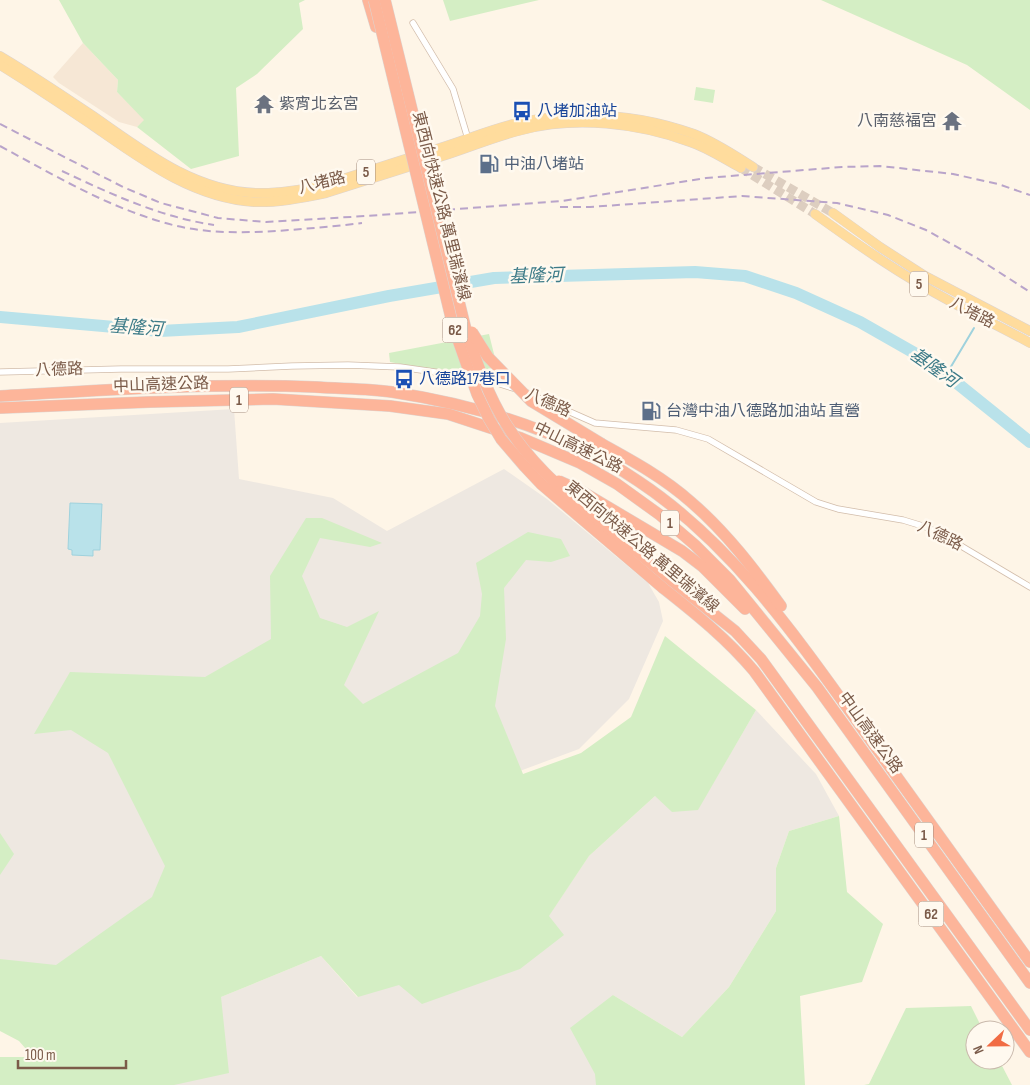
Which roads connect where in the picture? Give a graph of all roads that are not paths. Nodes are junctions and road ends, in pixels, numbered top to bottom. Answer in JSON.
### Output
{"nodes":[{"id":1,"x":368,"y":0,"type":"edge"},
{"id":2,"x":374,"y":0,"type":"edge"},
{"id":3,"x":380,"y":0,"type":"edge"},
{"id":4,"x":385,"y":0,"type":"edge"},
{"id":5,"x":390,"y":0,"type":"edge"},
{"id":6,"x":413,"y":23,"type":"dead end"},
{"id":7,"x":0,"y":56,"type":"edge"},
{"id":8,"x":0,"y":65,"type":"edge"},
{"id":9,"x":399,"y":102,"type":"junction"},
{"id":10,"x":468,"y":139,"type":"junction"},
{"id":11,"x":754,"y":167,"type":"tunnel mouth"},
{"id":12,"x":741,"y":168,"type":"tunnel mouth"},
{"id":13,"x":833,"y":213,"type":"tunnel mouth"},
{"id":14,"x":815,"y":214,"type":"tunnel mouth"},
{"id":15,"x":1030,"y":331,"type":"edge"},
{"id":16,"x":1030,"y":343,"type":"edge"},
{"id":17,"x":0,"y":372,"type":"edge"},
{"id":18,"x":0,"y":396,"type":"edge"},
{"id":19,"x":0,"y":408,"type":"edge"},
{"id":20,"x":667,"y":584,"type":"junction"},
{"id":21,"x":1030,"y":587,"type":"edge"},
{"id":22,"x":817,"y":665,"type":"junction"},
{"id":23,"x":817,"y":687,"type":"junction"},
{"id":24,"x":1030,"y":962,"type":"edge"},
{"id":25,"x":1030,"y":983,"type":"edge"},
{"id":26,"x":1030,"y":1030,"type":"edge"},
{"id":27,"x":1030,"y":1052,"type":"edge"}],
"edges":[{"from":1,"to":9,"type":"highway","bridge":true},
{"from":2,"to":9,"type":"highway","name":"東西向快速公路 萬里瑞濱線","number":"62","bridge":true},
{"from":3,"to":23,"type":"highway","bridge":true},
{"from":4,"to":20,"type":"highway","name":"東西向快速公路 萬里瑞濱線","number":"62","bridge":true},
{"from":5,"to":22,"type":"highway","bridge":true},
{"from":6,"to":10,"type":"street"},
{"from":7,"to":10,"type":"main road","name":"八堵路","number":"5"},
{"from":8,"to":12,"type":"main road","name":"八堵路","number":"5"},
{"from":9,"to":20,"type":"highway","name":"東西向快速公路 萬里瑞濱線","number":"62","bridge":true},
{"from":10,"to":11,"type":"main road","name":"八堵路","number":"5"},
{"from":13,"to":15,"type":"main road","name":"八堵路","number":"5"},
{"from":14,"to":16,"type":"main road","name":"八堵路","number":"5"},
{"from":17,"to":21,"type":"street","name":"八德路"},
{"from":18,"to":22,"type":"highway","name":"中山高速公路","number":"1"},
{"from":19,"to":23,"type":"highway","name":"中山高速公路","number":"1"},
{"from":20,"to":26,"type":"highway","name":"東西向快速公路 萬里瑞濱線","number":"62"},
{"from":20,"to":27,"type":"highway","name":"東西向快速公路 萬里瑞濱線","number":"62"},
{"from":22,"to":24,"type":"highway","name":"中山高速公路","number":"1"},
{"from":23,"to":25,"type":"highway","name":"中山高速公路","number":"1"}]}
